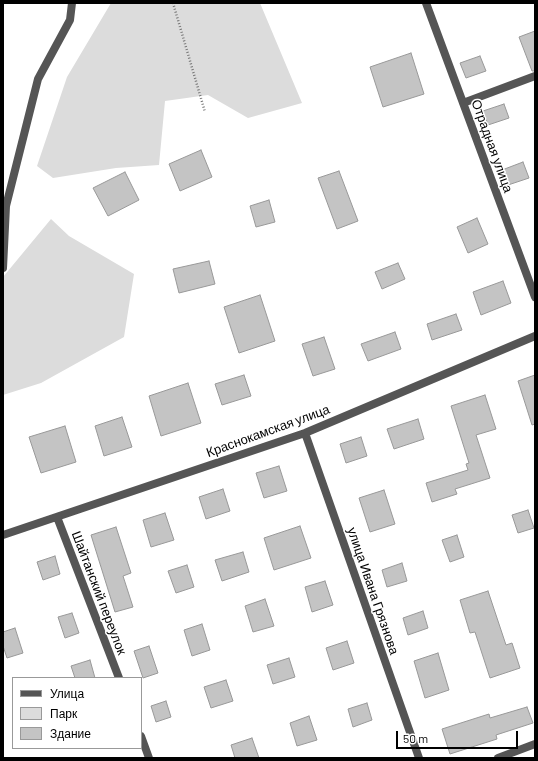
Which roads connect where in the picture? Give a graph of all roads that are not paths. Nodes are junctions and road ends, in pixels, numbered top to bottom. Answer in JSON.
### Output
{"nodes":[{"id":1,"x":72,"y":3,"type":"edge"},
{"id":2,"x":426,"y":3,"type":"edge"},
{"id":3,"x":535,"y":76,"type":"edge"},
{"id":4,"x":463,"y":103,"type":"junction"},
{"id":5,"x":3,"y":268,"type":"edge"},
{"id":6,"x":535,"y":297,"type":"edge"},
{"id":7,"x":535,"y":336,"type":"edge"},
{"id":8,"x":305,"y":432,"type":"junction"},
{"id":9,"x":57,"y":517,"type":"junction"},
{"id":10,"x":3,"y":535,"type":"edge"},
{"id":11,"x":119,"y":677,"type":"edge"},
{"id":12,"x":142,"y":739,"type":"edge"},
{"id":13,"x":535,"y":744,"type":"edge"},
{"id":14,"x":149,"y":758,"type":"edge"},
{"id":15,"x":419,"y":758,"type":"edge"},
{"id":16,"x":498,"y":758,"type":"edge"}],
"edges":[{"from":1,"to":5,"type":"street"},
{"from":2,"to":4,"type":"street","name":"Отрадная улица"},
{"from":3,"to":4,"type":"street"},
{"from":4,"to":6,"type":"street","name":"Отрадная улица"},
{"from":7,"to":8,"type":"street","name":"Краснокамская улица"},
{"from":8,"to":9,"type":"street","name":"Краснокамская улица"},
{"from":8,"to":15,"type":"street","name":"улица Ивана Грязнова"},
{"from":9,"to":10,"type":"street","name":"Краснокамская улица"},
{"from":9,"to":11,"type":"street","name":"Шайтанский переулок"},
{"from":12,"to":14,"type":"street"},
{"from":13,"to":16,"type":"street"}]}
